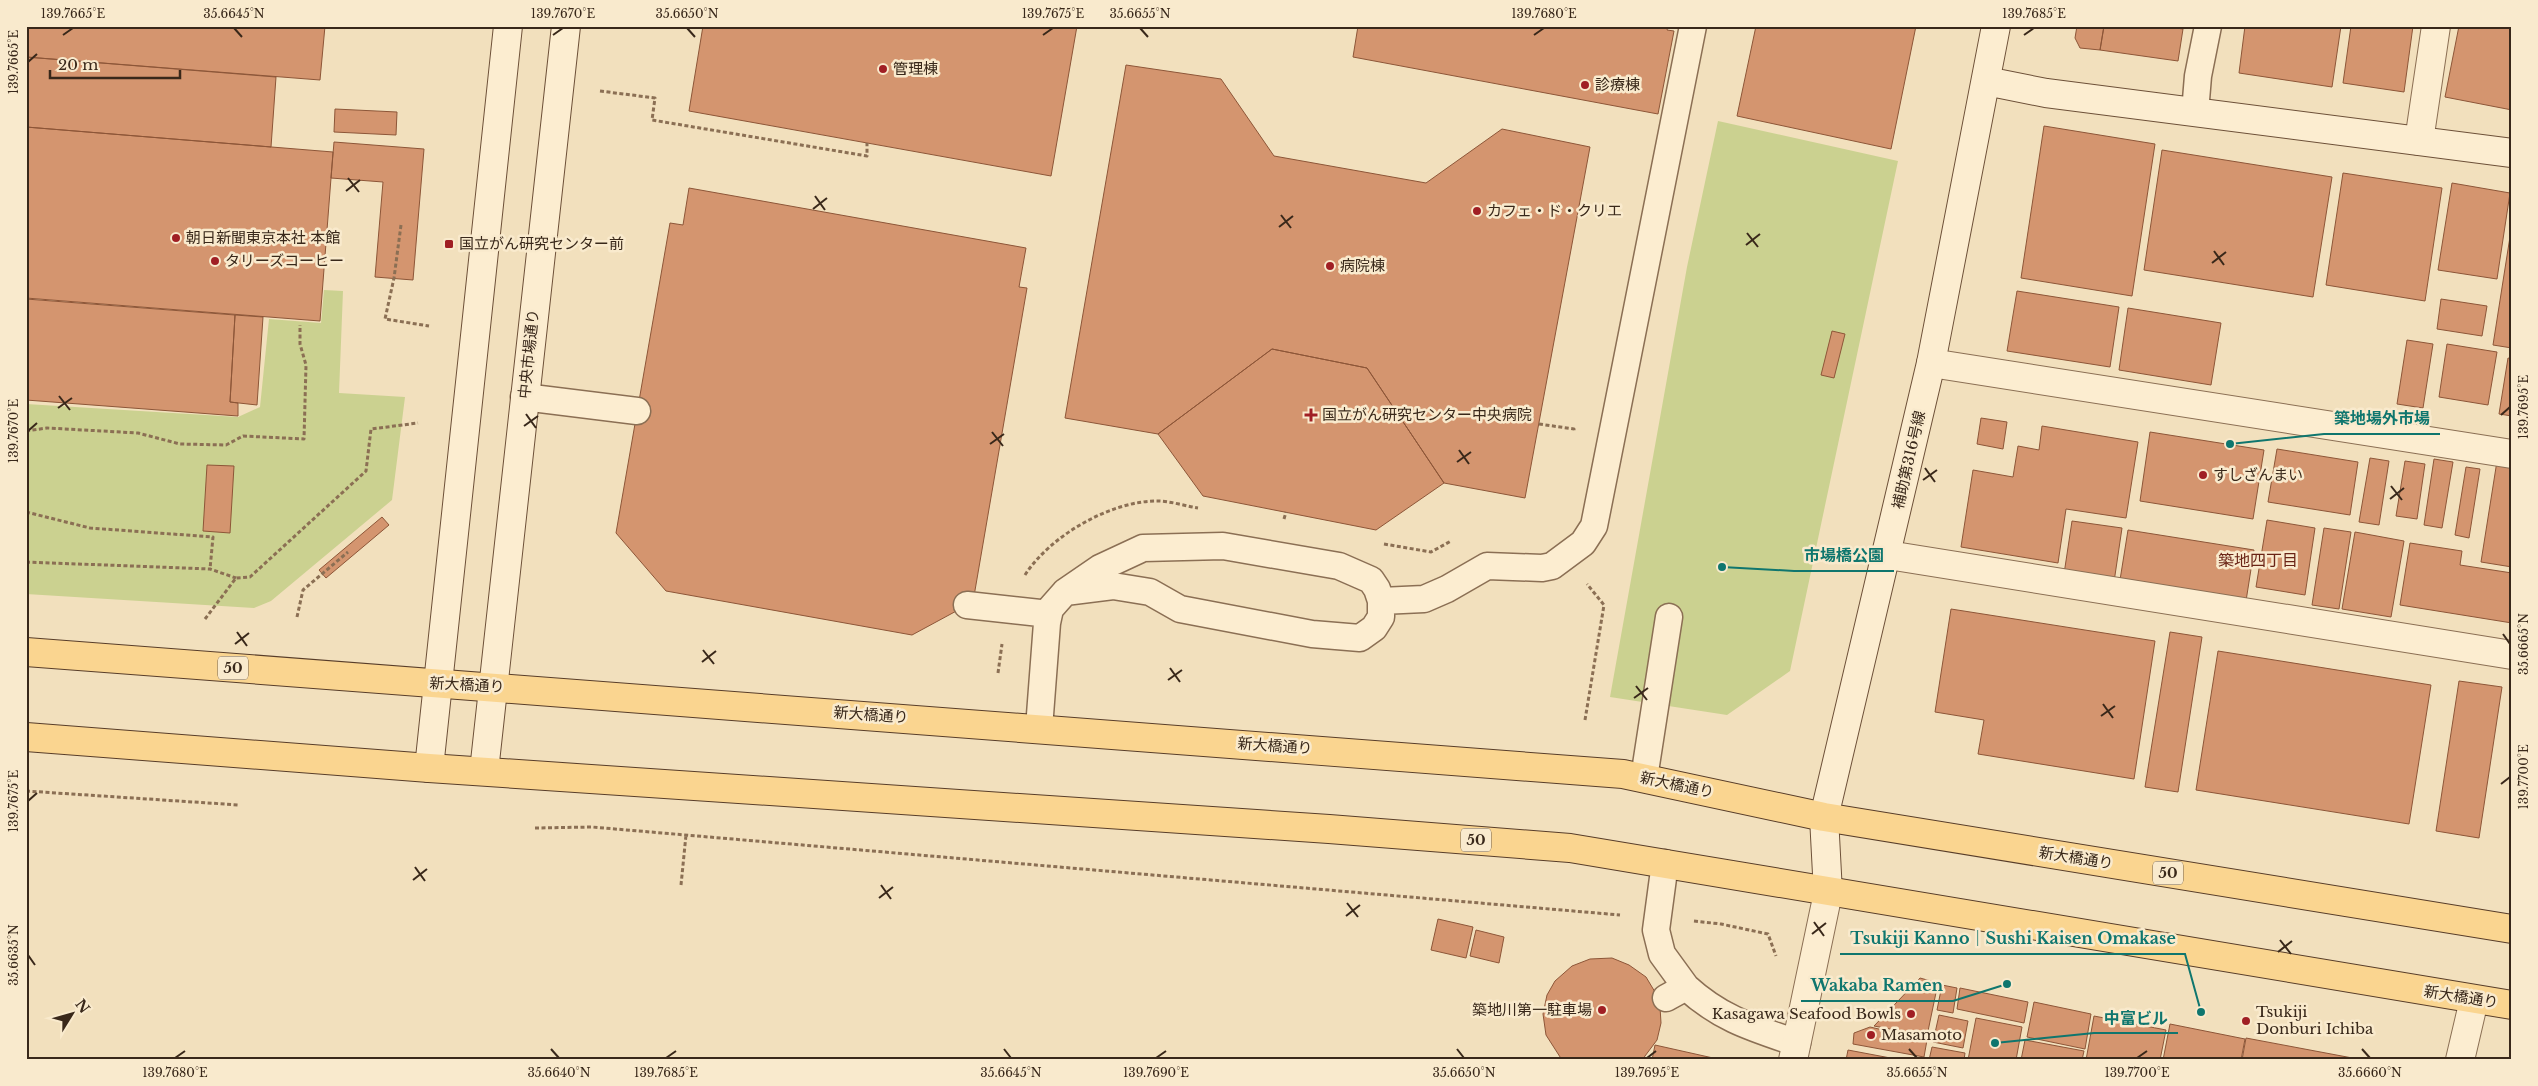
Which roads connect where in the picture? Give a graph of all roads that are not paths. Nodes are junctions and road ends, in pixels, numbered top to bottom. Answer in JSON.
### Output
{"nodes":[{"id":1,"x":508,"y":26,"type":"edge"},
{"id":2,"x":566,"y":26,"type":"edge"},
{"id":3,"x":1694,"y":26,"type":"edge"},
{"id":4,"x":1996,"y":26,"type":"edge"},
{"id":5,"x":2208,"y":26,"type":"edge"},
{"id":6,"x":2436,"y":26,"type":"edge"},
{"id":7,"x":1986,"y":81,"type":"junction"},
{"id":8,"x":2195,"y":112,"type":"junction"},
{"id":9,"x":2419,"y":141,"type":"junction"},
{"id":10,"x":2512,"y":152,"type":"edge"},
{"id":11,"x":1932,"y":363,"type":"junction"},
{"id":12,"x":524,"y":397,"type":"junction"},
{"id":13,"x":637,"y":412,"type":"dead end"},
{"id":14,"x":2512,"y":454,"type":"edge"},
{"id":15,"x":1888,"y":555,"type":"junction"},
{"id":16,"x":1065,"y":592,"type":"junction"},
{"id":17,"x":1381,"y":601,"type":"junction"},
{"id":18,"x":967,"y":604,"type":"dead end"},
{"id":19,"x":1049,"y":614,"type":"junction"},
{"id":20,"x":1669,"y":618,"type":"dead end"},
{"id":21,"x":26,"y":652,"type":"edge"},
{"id":22,"x":2512,"y":656,"type":"edge"},
{"id":23,"x":439,"y":684,"type":"junction"},
{"id":24,"x":492,"y":686,"type":"junction"},
{"id":25,"x":1039,"y":728,"type":"junction"},
{"id":26,"x":26,"y":737,"type":"edge"},
{"id":27,"x":429,"y":768,"type":"junction"},
{"id":28,"x":484,"y":771,"type":"junction"},
{"id":29,"x":1644,"y":778,"type":"junction"},
{"id":30,"x":1824,"y":817,"type":"junction"},
{"id":31,"x":1665,"y":863,"type":"junction"},
{"id":32,"x":1828,"y":893,"type":"junction"},
{"id":33,"x":2512,"y":929,"type":"edge"},
{"id":34,"x":2474,"y":1000,"type":"junction"},
{"id":35,"x":2512,"y":1006,"type":"edge"},
{"id":36,"x":1795,"y":1051,"type":"edge"},
{"id":37,"x":2460,"y":1060,"type":"edge"}],
"edges":[{"from":1,"to":23,"type":"street"},
{"from":2,"to":12,"type":"street","name":"中央市場通り"},
{"from":3,"to":17,"type":"lane"},
{"from":4,"to":7,"type":"street","name":"補助第316号線"},
{"from":5,"to":8,"type":"lane"},
{"from":6,"to":9,"type":"street"},
{"from":7,"to":8,"type":"street"},
{"from":7,"to":11,"type":"street","name":"補助第316号線"},
{"from":8,"to":9,"type":"street"},
{"from":9,"to":10,"type":"street"},
{"from":11,"to":14,"type":"street"},
{"from":11,"to":15,"type":"street","name":"補助第316号線"},
{"from":12,"to":13,"type":"lane"},
{"from":12,"to":24,"type":"street","name":"中央市場通り"},
{"from":15,"to":22,"type":"street"},
{"from":15,"to":30,"type":"street","name":"補助第316号線"},
{"from":16,"to":17,"type":"lane"},
{"from":16,"to":17,"type":"lane"},
{"from":16,"to":19,"type":"lane"},
{"from":18,"to":19,"type":"lane"},
{"from":19,"to":25,"type":"lane"},
{"from":20,"to":29,"type":"lane"},
{"from":21,"to":23,"type":"main road","name":"新大橋通り","number":"50"},
{"from":23,"to":24,"type":"main road","name":"新大橋通り","number":"50"},
{"from":23,"to":27,"type":"street"},
{"from":24,"to":25,"type":"main road","name":"新大橋通り","number":"50"},
{"from":24,"to":28,"type":"street","name":"中央市場通り"},
{"from":25,"to":29,"type":"main road","name":"新大橋通り","number":"50"},
{"from":26,"to":27,"type":"main road","name":"新大橋通り","number":"50"},
{"from":27,"to":28,"type":"main road","name":"新大橋通り","number":"50"},
{"from":28,"to":31,"type":"main road","name":"新大橋通り","number":"50"},
{"from":29,"to":30,"type":"main road","name":"新大橋通り","number":"50"},
{"from":30,"to":32,"type":"street","name":"補助第316号線"},
{"from":30,"to":33,"type":"main road","name":"新大橋通り","number":"50"},
{"from":31,"to":32,"type":"main road","name":"新大橋通り","number":"50"},
{"from":31,"to":36,"type":"lane"},
{"from":32,"to":34,"type":"main road","name":"新大橋通り","number":"50"},
{"from":32,"to":36,"type":"street","name":"補助第316号線"},
{"from":34,"to":35,"type":"main road","name":"新大橋通り","number":"50"},
{"from":34,"to":37,"type":"street"}]}
